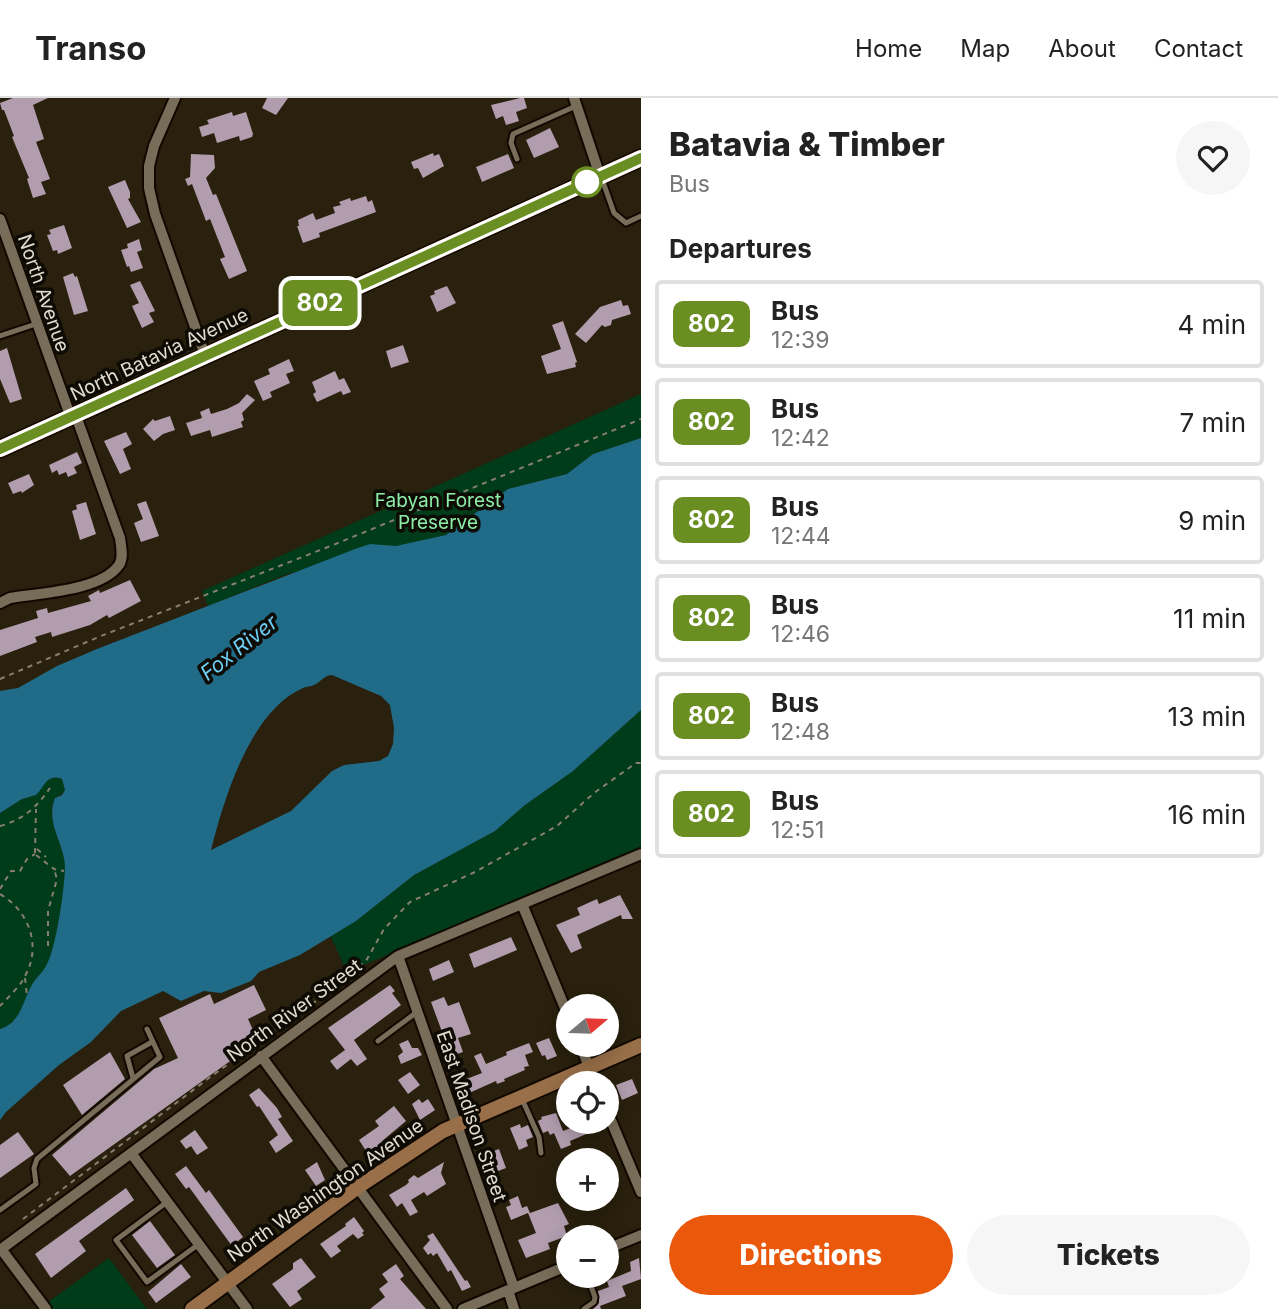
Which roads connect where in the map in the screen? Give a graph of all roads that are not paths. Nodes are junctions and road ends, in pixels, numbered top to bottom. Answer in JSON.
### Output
{"nodes":[{"id":1,"x":176,"y":98,"type":"edge"},
{"id":2,"x":575,"y":102,"type":"edge"},
{"id":3,"x":641,"y":158,"type":"edge"},
{"id":4,"x":517,"y":159,"type":"dead end"},
{"id":5,"x":600,"y":176,"type":"junction"},
{"id":6,"x":641,"y":216,"type":"edge"},
{"id":7,"x":0,"y":221,"type":"edge"},
{"id":8,"x":36,"y":324,"type":"junction"},
{"id":9,"x":0,"y":336,"type":"edge"},
{"id":10,"x":205,"y":355,"type":"junction"},
{"id":11,"x":73,"y":417,"type":"junction"},
{"id":12,"x":0,"y":449,"type":"edge"},
{"id":13,"x":0,"y":603,"type":"edge"},
{"id":14,"x":641,"y":854,"type":"edge"},
{"id":15,"x":522,"y":904,"type":"junction"},
{"id":16,"x":398,"y":956,"type":"junction"},
{"id":17,"x":559,"y":994,"type":"edge"},
{"id":18,"x":417,"y":1012,"type":"junction"},
{"id":19,"x":147,"y":1030,"type":"dead end"},
{"id":20,"x":378,"y":1041,"type":"dead end"},
{"id":21,"x":152,"y":1042,"type":"junction"},
{"id":22,"x":641,"y":1045,"type":"edge"},
{"id":23,"x":261,"y":1056,"type":"junction"},
{"id":24,"x":585,"y":1057,"type":"edge"},
{"id":25,"x":589,"y":1067,"type":"junction"},
{"id":26,"x":591,"y":1071,"type":"edge"},
{"id":27,"x":133,"y":1078,"type":"junction"},
{"id":28,"x":521,"y":1096,"type":"junction"},
{"id":29,"x":457,"y":1124,"type":"junction"},
{"id":30,"x":617,"y":1134,"type":"edge"},
{"id":31,"x":131,"y":1153,"type":"junction"},
{"id":32,"x":541,"y":1153,"type":"dead end"},
{"id":33,"x":358,"y":1187,"type":"junction"},
{"id":34,"x":641,"y":1192,"type":"edge"},
{"id":35,"x":167,"y":1202,"type":"junction"},
{"id":36,"x":0,"y":1210,"type":"edge"},
{"id":37,"x":641,"y":1235,"type":"edge"},
{"id":38,"x":199,"y":1244,"type":"junction"},
{"id":39,"x":619,"y":1244,"type":"edge"},
{"id":40,"x":0,"y":1249,"type":"edge"},
{"id":41,"x":556,"y":1270,"type":"edge"},
{"id":42,"x":228,"y":1282,"type":"junction"},
{"id":43,"x":592,"y":1288,"type":"edge"},
{"id":44,"x":511,"y":1289,"type":"junction"},
{"id":45,"x":46,"y":1309,"type":"edge"},
{"id":46,"x":192,"y":1309,"type":"edge"},
{"id":47,"x":247,"y":1309,"type":"edge"},
{"id":48,"x":447,"y":1309,"type":"edge"},
{"id":49,"x":463,"y":1309,"type":"edge"},
{"id":50,"x":514,"y":1309,"type":"edge"},
{"id":51,"x":584,"y":1309,"type":"edge"}],
"edges":[{"from":1,"to":10,"type":"street"},
{"from":2,"to":4,"type":"lane"},
{"from":2,"to":5,"type":"street"},
{"from":3,"to":5,"type":"main road","name":"North Batavia Avenue"},
{"from":5,"to":6,"type":"lane"},
{"from":5,"to":10,"type":"main road","name":"North Batavia Avenue"},
{"from":7,"to":8,"type":"street","name":"North Avenue"},
{"from":8,"to":9,"type":"lane"},
{"from":8,"to":11,"type":"street","name":"North Avenue"},
{"from":10,"to":11,"type":"main road","name":"North Batavia Avenue"},
{"from":11,"to":12,"type":"main road","name":"North Batavia Avenue"},
{"from":11,"to":13,"type":"street","name":"North Avenue"},
{"from":14,"to":15,"type":"street","name":"North River Street"},
{"from":15,"to":16,"type":"street","name":"North River Street"},
{"from":15,"to":17,"type":"street"},
{"from":16,"to":18,"type":"street","name":"East Madison Street"},
{"from":16,"to":23,"type":"street","name":"North River Street"},
{"from":18,"to":20,"type":"lane"},
{"from":18,"to":29,"type":"street","name":"East Madison Street"},
{"from":19,"to":21,"type":"lane"},
{"from":21,"to":27,"type":"lane"},
{"from":21,"to":27,"type":"lane"},
{"from":22,"to":25,"type":"main road","name":"North Washington Avenue"},
{"from":23,"to":31,"type":"street","name":"North River Street"},
{"from":23,"to":33,"type":"street"},
{"from":24,"to":25,"type":"street"},
{"from":25,"to":26,"type":"street"},
{"from":25,"to":28,"type":"main road","name":"North Washington Avenue"},
{"from":27,"to":36,"type":"lane"},
{"from":28,"to":29,"type":"main road","name":"North Washington Avenue"},
{"from":28,"to":32,"type":"lane"},
{"from":29,"to":33,"type":"main road","name":"North Washington Avenue"},
{"from":29,"to":44,"type":"street","name":"East Madison Street"},
{"from":30,"to":34,"type":"street"},
{"from":31,"to":35,"type":"street"},
{"from":31,"to":40,"type":"street","name":"North River Street"},
{"from":33,"to":42,"type":"main road","name":"North Washington Avenue"},
{"from":33,"to":48,"type":"street"},
{"from":35,"to":38,"type":"street"},
{"from":35,"to":38,"type":"lane"},
{"from":37,"to":39,"type":"street"},
{"from":38,"to":42,"type":"street"},
{"from":40,"to":45,"type":"street"},
{"from":41,"to":44,"type":"street"},
{"from":42,"to":46,"type":"main road","name":"North Washington Avenue"},
{"from":42,"to":47,"type":"street"},
{"from":43,"to":51,"type":"lane"},
{"from":44,"to":49,"type":"street"},
{"from":44,"to":50,"type":"street","name":"East Madison Street"}]}
